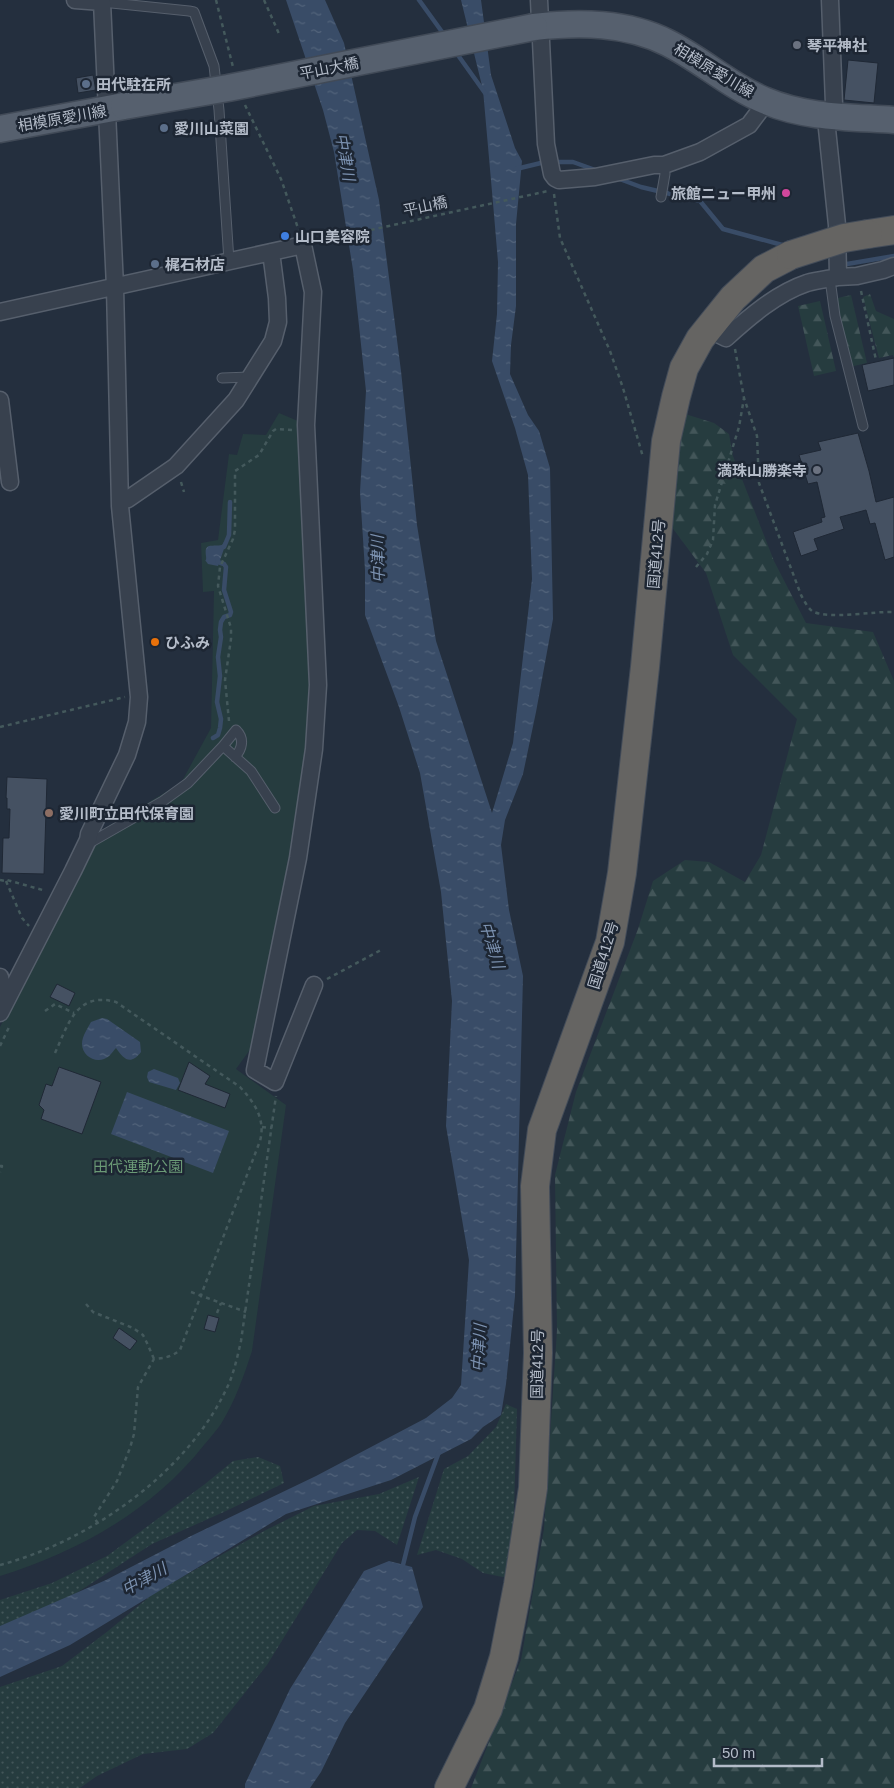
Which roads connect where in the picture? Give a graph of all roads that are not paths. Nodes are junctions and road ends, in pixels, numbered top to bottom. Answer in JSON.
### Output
{"nodes":[{"id":1,"x":75,"y":0,"type":"edge"},
{"id":2,"x":539,"y":0,"type":"edge"},
{"id":3,"x":830,"y":0,"type":"edge"},
{"id":4,"x":102,"y":2,"type":"junction"},
{"id":5,"x":537,"y":27,"type":"junction"},
{"id":6,"x":766,"y":102,"type":"junction"},
{"id":7,"x":116,"y":108,"type":"junction"},
{"id":8,"x":832,"y":116,"type":"junction"},
{"id":9,"x":894,"y":120,"type":"edge"},
{"id":10,"x":0,"y":129,"type":"edge"},
{"id":11,"x":664,"y":164,"type":"junction"},
{"id":12,"x":662,"y":197,"type":"dead end"},
{"id":13,"x":881,"y":232,"type":"edge"},
{"id":14,"x":271,"y":252,"type":"junction"},
{"id":15,"x":229,"y":261,"type":"junction"},
{"id":16,"x":894,"y":266,"type":"edge"},
{"id":17,"x":835,"y":271,"type":"junction"},
{"id":18,"x":114,"y":287,"type":"junction"},
{"id":19,"x":0,"y":312,"type":"edge"},
{"id":20,"x":717,"y":333,"type":"junction"},
{"id":21,"x":250,"y":377,"type":"junction"},
{"id":22,"x":222,"y":378,"type":"dead end"},
{"id":23,"x":0,"y":400,"type":"edge"},
{"id":24,"x":863,"y":426,"type":"dead end"},
{"id":25,"x":6,"y":474,"type":"edge"},
{"id":26,"x":121,"y":501,"type":"junction"},
{"id":27,"x":223,"y":746,"type":"junction"},
{"id":28,"x":235,"y":757,"type":"junction"},
{"id":29,"x":275,"y":808,"type":"dead end"},
{"id":30,"x":88,"y":840,"type":"junction"},
{"id":31,"x":0,"y":977,"type":"edge"},
{"id":32,"x":314,"y":985,"type":"road end"},
{"id":33,"x":9,"y":994,"type":"junction"},
{"id":34,"x":0,"y":1013,"type":"edge"},
{"id":35,"x":449,"y":1788,"type":"edge"}],
"edges":[{"from":1,"to":4,"type":"street"},
{"from":2,"to":5,"type":"street"},
{"from":3,"to":8,"type":"street"},
{"from":4,"to":7,"type":"street"},
{"from":4,"to":15,"type":"lane"},
{"from":5,"to":6,"type":"main road","name":"相模原愛川線"},
{"from":5,"to":7,"type":"main road","name":"平山大橋","bridge":true},
{"from":5,"to":11,"type":"street"},
{"from":6,"to":8,"type":"main road","name":"相模原愛川線"},
{"from":6,"to":11,"type":"street"},
{"from":7,"to":10,"type":"main road","name":"相模原愛川線"},
{"from":7,"to":18,"type":"street"},
{"from":8,"to":9,"type":"main road","name":"相模原愛川線"},
{"from":8,"to":17,"type":"street"},
{"from":11,"to":12,"type":"lane"},
{"from":13,"to":20,"type":"highway","name":"国道412号","bridge":true},
{"from":14,"to":15,"type":"street"},
{"from":14,"to":21,"type":"street"},
{"from":14,"to":32,"type":"street"},
{"from":15,"to":18,"type":"street"},
{"from":16,"to":17,"type":"street"},
{"from":17,"to":20,"type":"street"},
{"from":17,"to":24,"type":"lane"},
{"from":18,"to":19,"type":"street"},
{"from":18,"to":26,"type":"street"},
{"from":20,"to":35,"type":"highway","name":"国道412号"},
{"from":21,"to":22,"type":"lane"},
{"from":21,"to":26,"type":"street"},
{"from":23,"to":25,"type":"street"},
{"from":26,"to":30,"type":"street"},
{"from":27,"to":28,"type":"lane"},
{"from":27,"to":28,"type":"lane"},
{"from":27,"to":30,"type":"lane"},
{"from":28,"to":29,"type":"lane"},
{"from":30,"to":33,"type":"street"},
{"from":31,"to":33,"type":"street"},
{"from":33,"to":34,"type":"street"}]}
